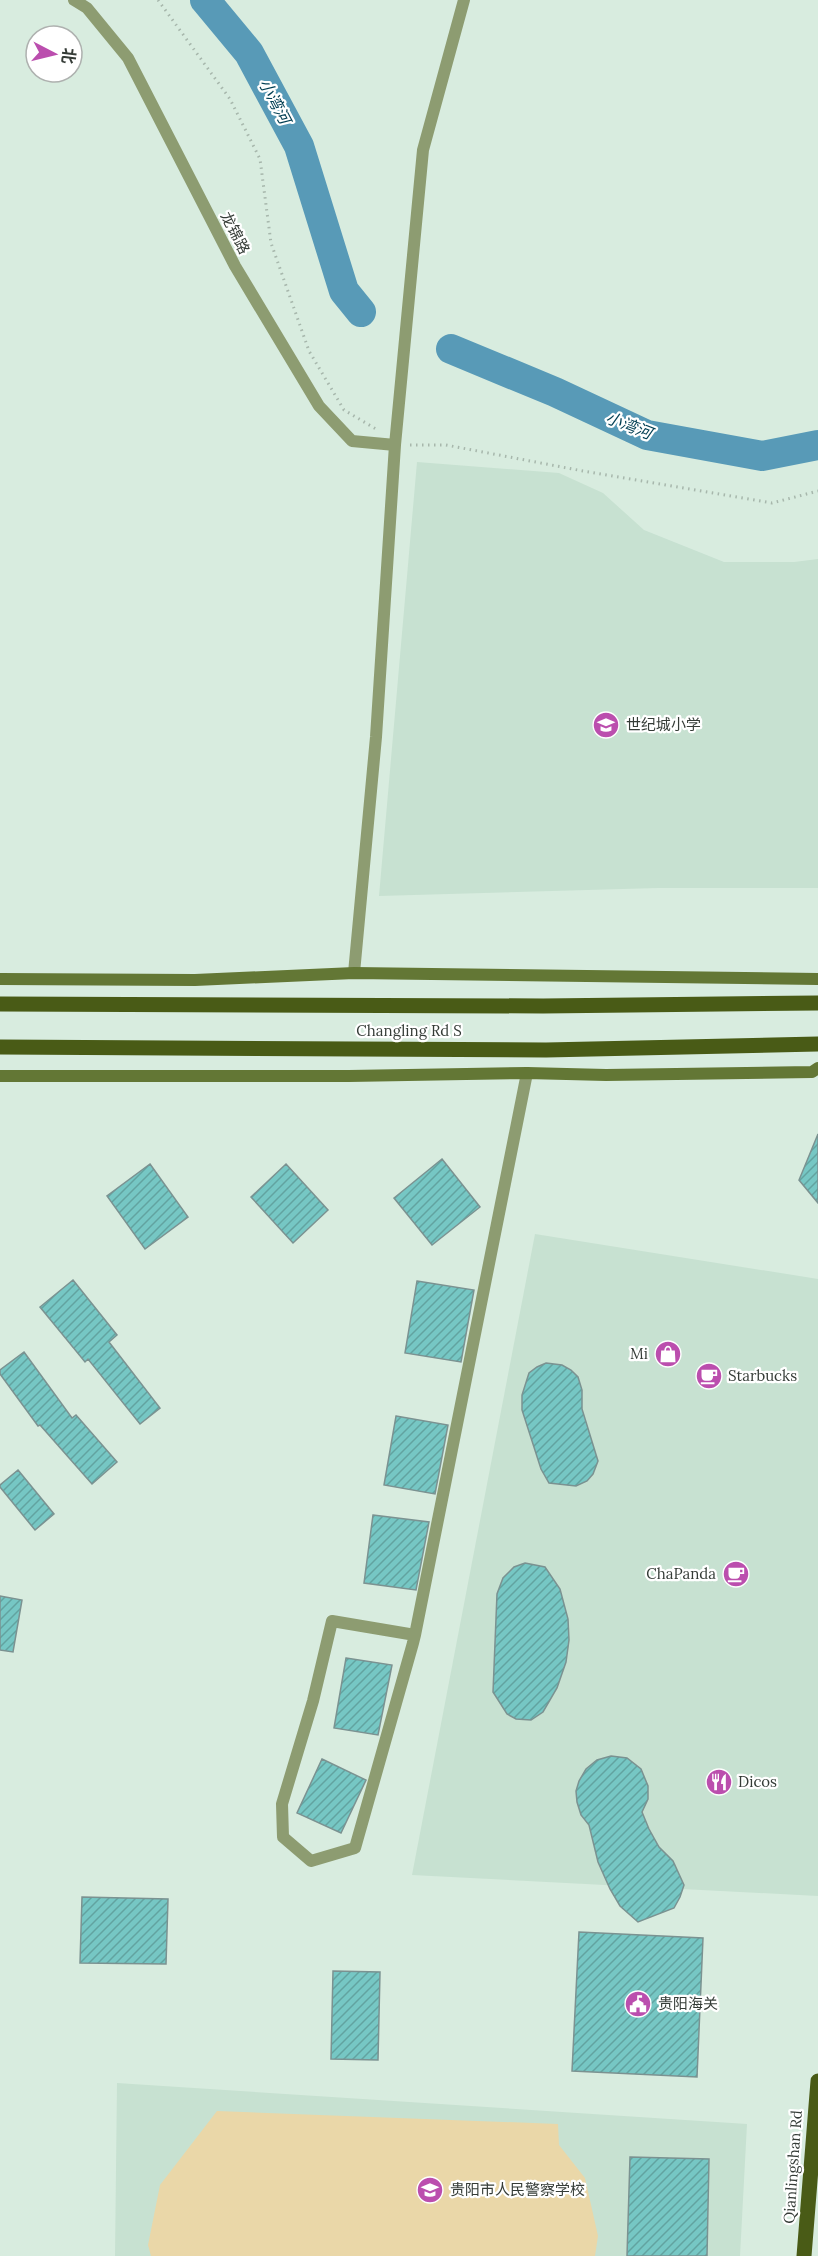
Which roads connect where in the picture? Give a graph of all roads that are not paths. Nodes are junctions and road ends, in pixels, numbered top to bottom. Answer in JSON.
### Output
{"nodes":[{"id":1,"x":74,"y":0,"type":"edge"},
{"id":2,"x":464,"y":0,"type":"edge"},
{"id":3,"x":395,"y":445,"type":"junction"},
{"id":4,"x":354,"y":973,"type":"junction"},
{"id":5,"x":0,"y":979,"type":"edge"},
{"id":6,"x":818,"y":979,"type":"edge"},
{"id":7,"x":818,"y":1003,"type":"edge"},
{"id":8,"x":0,"y":1004,"type":"edge"},
{"id":9,"x":818,"y":1044,"type":"edge"},
{"id":10,"x":0,"y":1047,"type":"edge"},
{"id":11,"x":818,"y":1068,"type":"edge"},
{"id":12,"x":527,"y":1073,"type":"junction"},
{"id":13,"x":0,"y":1076,"type":"edge"},
{"id":14,"x":415,"y":1635,"type":"junction"},
{"id":15,"x":818,"y":2081,"type":"edge"},
{"id":16,"x":804,"y":2256,"type":"edge"}],
"edges":[{"from":1,"to":3,"type":"street","name":"龙锦路"},
{"from":2,"to":3,"type":"street"},
{"from":3,"to":4,"type":"street"},
{"from":4,"to":5,"type":"main road"},
{"from":4,"to":6,"type":"main road"},
{"from":7,"to":8,"type":"main road","name":"Changling Rd S"},
{"from":9,"to":10,"type":"main road","name":"Changling Rd S"},
{"from":11,"to":12,"type":"main road"},
{"from":12,"to":13,"type":"main road"},
{"from":12,"to":14,"type":"street"},
{"from":14,"to":14,"type":"street"},
{"from":15,"to":16,"type":"main road","name":"Qianlingshan Rd"}]}
